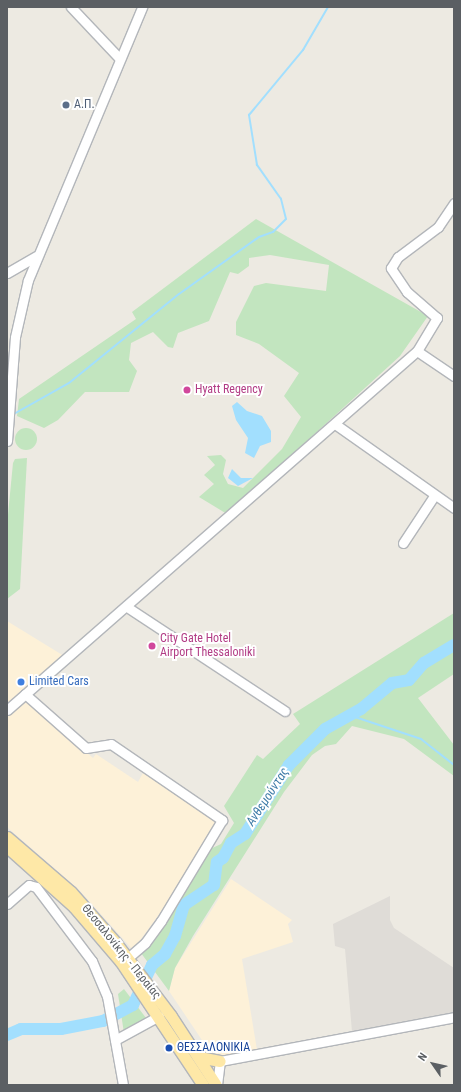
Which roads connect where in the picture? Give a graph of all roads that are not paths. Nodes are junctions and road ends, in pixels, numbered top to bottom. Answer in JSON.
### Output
{"nodes":[{"id":1,"x":71,"y":7,"type":"edge"},
{"id":2,"x":142,"y":7,"type":"edge"},
{"id":3,"x":120,"y":59,"type":"junction"},
{"id":4,"x":454,"y":203,"type":"edge"},
{"id":5,"x":38,"y":256,"type":"junction"},
{"id":6,"x":11,"y":272,"type":"edge"},
{"id":7,"x":28,"y":280,"type":"junction"},
{"id":8,"x":417,"y":351,"type":"junction"},
{"id":9,"x":454,"y":376,"type":"edge"},
{"id":10,"x":9,"y":389,"type":"edge"},
{"id":11,"x":335,"y":424,"type":"junction"},
{"id":12,"x":7,"y":441,"type":"edge"},
{"id":13,"x":434,"y":496,"type":"junction"},
{"id":14,"x":454,"y":509,"type":"edge"},
{"id":15,"x":403,"y":543,"type":"dead end"},
{"id":16,"x":127,"y":607,"type":"junction"},
{"id":17,"x":25,"y":694,"type":"junction"},
{"id":18,"x":7,"y":710,"type":"edge"},
{"id":19,"x":285,"y":711,"type":"dead end"},
{"id":20,"x":7,"y":837,"type":"edge"},
{"id":21,"x":7,"y":847,"type":"edge"},
{"id":22,"x":7,"y":904,"type":"edge"},
{"id":23,"x":128,"y":958,"type":"junction"},
{"id":24,"x":134,"y":971,"type":"junction"},
{"id":25,"x":156,"y":1002,"type":"junction"},
{"id":26,"x":159,"y":1016,"type":"junction"},
{"id":27,"x":454,"y":1017,"type":"edge"},
{"id":28,"x":115,"y":1040,"type":"junction"},
{"id":29,"x":199,"y":1058,"type":"junction"},
{"id":30,"x":220,"y":1061,"type":"junction"},
{"id":31,"x":123,"y":1085,"type":"edge"},
{"id":32,"x":202,"y":1085,"type":"edge"},
{"id":33,"x":217,"y":1085,"type":"edge"}],
"edges":[{"from":1,"to":3,"type":"street"},
{"from":2,"to":3,"type":"street"},
{"from":3,"to":5,"type":"street"},
{"from":4,"to":8,"type":"street"},
{"from":5,"to":6,"type":"street"},
{"from":5,"to":7,"type":"street"},
{"from":6,"to":7,"type":"street"},
{"from":7,"to":10,"type":"street"},
{"from":8,"to":9,"type":"street"},
{"from":8,"to":11,"type":"street"},
{"from":10,"to":12,"type":"street"},
{"from":11,"to":13,"type":"street"},
{"from":11,"to":16,"type":"street"},
{"from":13,"to":14,"type":"street"},
{"from":13,"to":15,"type":"street"},
{"from":16,"to":17,"type":"street"},
{"from":16,"to":19,"type":"street"},
{"from":17,"to":18,"type":"street"},
{"from":17,"to":23,"type":"street"},
{"from":20,"to":23,"type":"main road","name":"Θεσσαλονίκης - Περαίας"},
{"from":21,"to":24,"type":"main road","name":"Θεσσαλονίκης - Περαίας"},
{"from":22,"to":28,"type":"street"},
{"from":23,"to":24,"type":"main road","name":"Θεσσαλονίκης - Περαίας"},
{"from":24,"to":25,"type":"main road","name":"Θεσσαλονίκης - Περαίας"},
{"from":25,"to":26,"type":"main road","name":"Θεσσαλονίκης - Περαίας"},
{"from":25,"to":29,"type":"main road","name":"Θεσσαλονίκης - Περαίας"},
{"from":26,"to":28,"type":"street"},
{"from":26,"to":32,"type":"main road","name":"Θεσσαλονίκης - Περαίας"},
{"from":27,"to":30,"type":"street"},
{"from":28,"to":31,"type":"street"},
{"from":29,"to":30,"type":"main road"},
{"from":29,"to":33,"type":"main road","name":"Θεσσαλονίκης - Περαίας"},
{"from":30,"to":33,"type":"street"}]}
